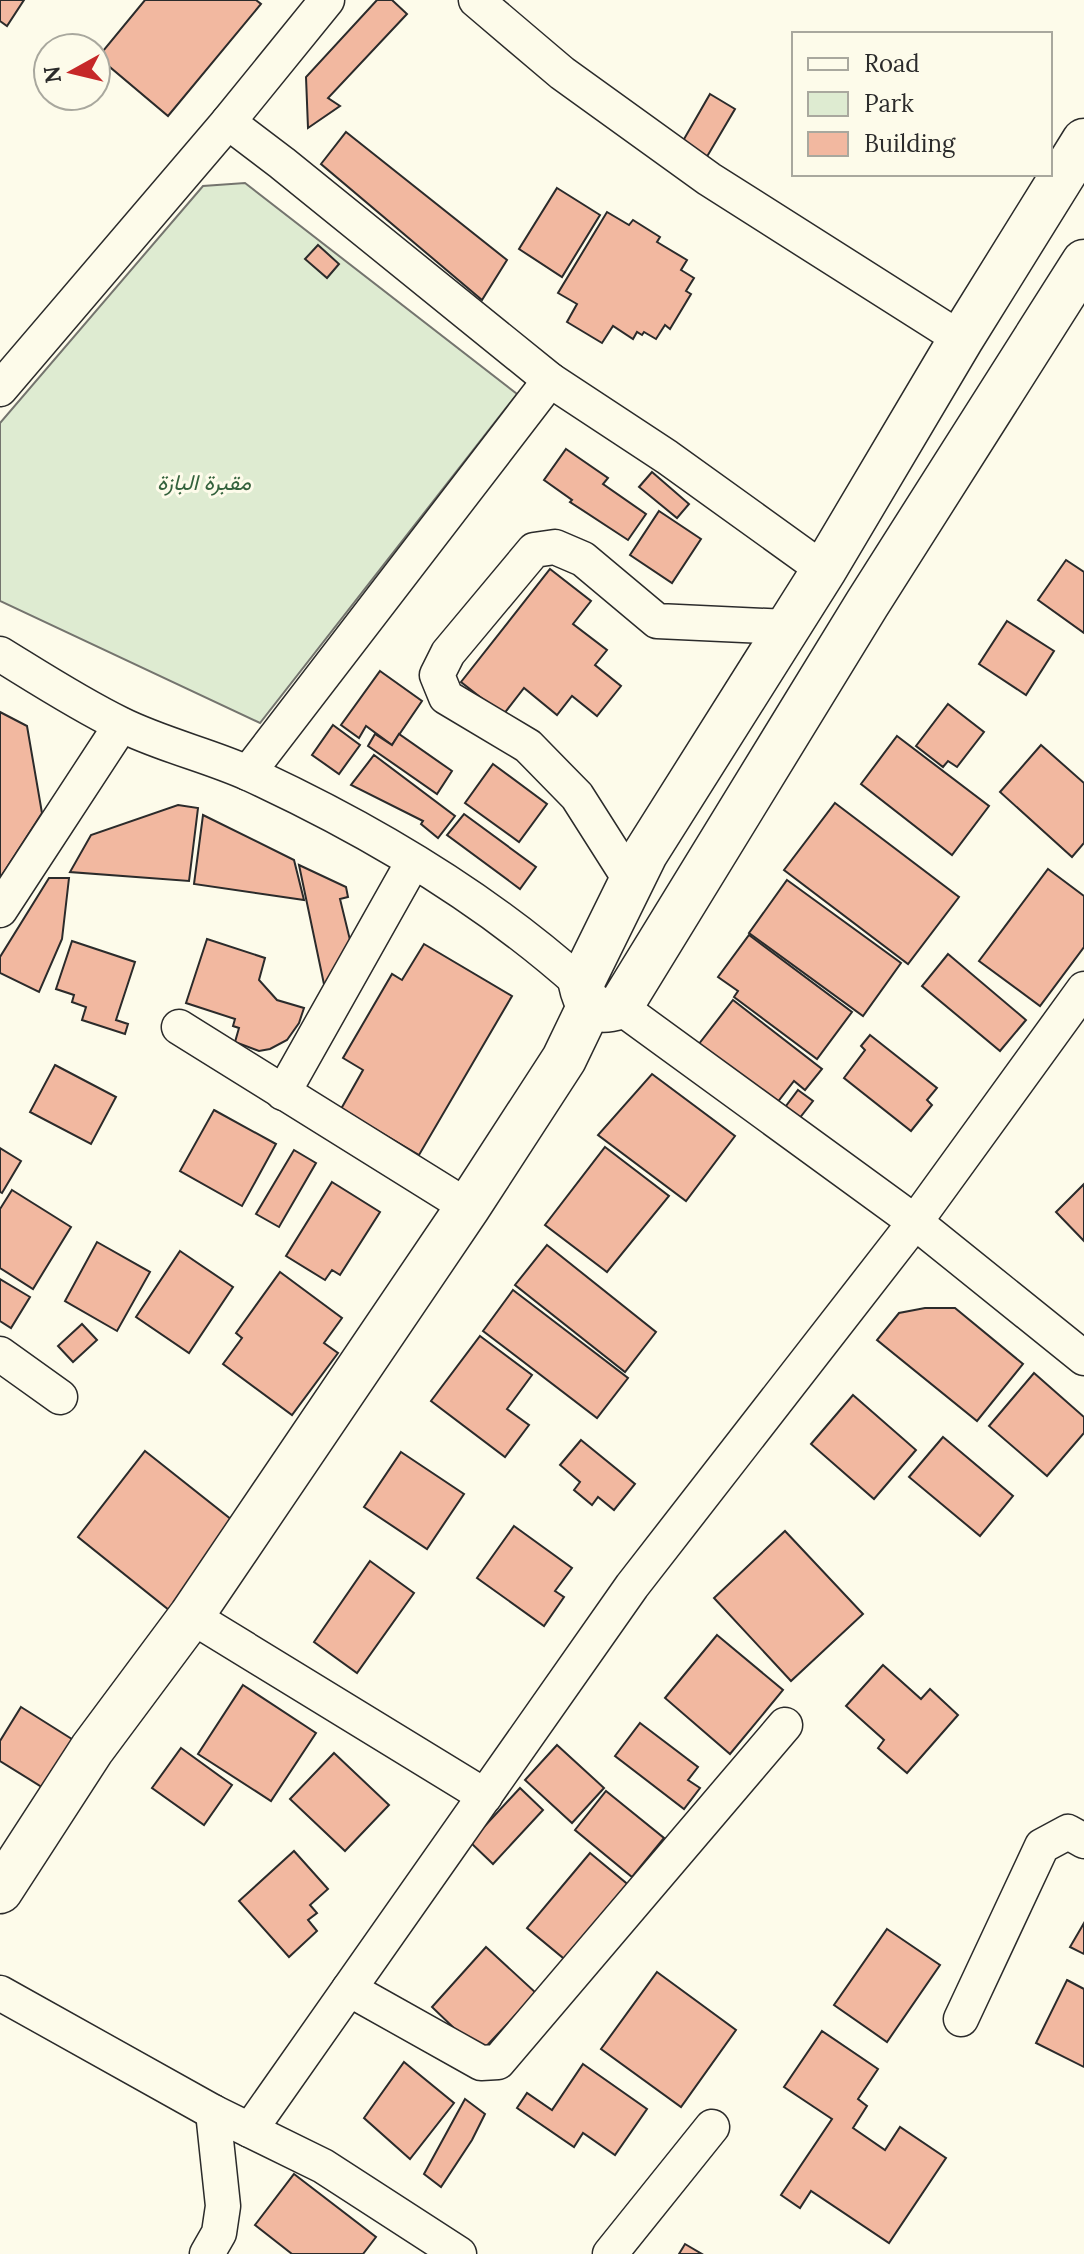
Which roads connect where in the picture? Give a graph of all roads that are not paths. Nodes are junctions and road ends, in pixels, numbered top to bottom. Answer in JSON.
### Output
{"nodes":[{"id":1,"x":327,"y":0,"type":"edge"},
{"id":2,"x":476,"y":0,"type":"edge"},
{"id":3,"x":228,"y":122,"type":"junction"},
{"id":4,"x":1084,"y":141,"type":"edge"},
{"id":5,"x":1084,"y":262,"type":"edge"},
{"id":6,"x":961,"y":339,"type":"junction"},
{"id":7,"x":550,"y":380,"type":"junction"},
{"id":8,"x":0,"y":389,"type":"edge"},
{"id":9,"x":824,"y":570,"type":"junction"},
{"id":10,"x":867,"y":604,"type":"junction"},
{"id":11,"x":788,"y":627,"type":"junction"},
{"id":12,"x":0,"y":654,"type":"edge"},
{"id":13,"x":121,"y":725,"type":"junction"},
{"id":14,"x":248,"y":773,"type":"junction"},
{"id":15,"x":413,"y":862,"type":"junction"},
{"id":16,"x":631,"y":881,"type":"junction"},
{"id":17,"x":0,"y":910,"type":"edge"},
{"id":18,"x":1084,"y":989,"type":"edge"},
{"id":19,"x":597,"y":999,"type":"junction"},
{"id":20,"x":179,"y":1027,"type":"dead end"},
{"id":21,"x":283,"y":1093,"type":"junction"},
{"id":22,"x":468,"y":1207,"type":"junction"},
{"id":23,"x":915,"y":1222,"type":"junction"},
{"id":24,"x":0,"y":1354,"type":"edge"},
{"id":25,"x":1084,"y":1358,"type":"edge"},
{"id":26,"x":60,"y":1397,"type":"dead end"},
{"id":27,"x":191,"y":1616,"type":"junction"},
{"id":28,"x":785,"y":1725,"type":"dead end"},
{"id":29,"x":485,"y":1796,"type":"junction"},
{"id":30,"x":1084,"y":1841,"type":"edge"},
{"id":31,"x":0,"y":1891,"type":"edge"},
{"id":32,"x":349,"y":1989,"type":"junction"},
{"id":33,"x":0,"y":1993,"type":"edge"},
{"id":34,"x":961,"y":2019,"type":"dead end"},
{"id":35,"x":213,"y":2112,"type":"junction"},
{"id":36,"x":712,"y":2127,"type":"dead end"},
{"id":37,"x":250,"y":2130,"type":"junction"},
{"id":38,"x":207,"y":2254,"type":"edge"},
{"id":39,"x":459,"y":2254,"type":"edge"},
{"id":40,"x":610,"y":2254,"type":"edge"}],
"edges":[{"from":1,"to":3,"type":"street"},
{"from":2,"to":6,"type":"street"},
{"from":3,"to":7,"type":"street"},
{"from":3,"to":8,"type":"street"},
{"from":4,"to":6,"type":"main road"},
{"from":5,"to":10,"type":"main road"},
{"from":6,"to":9,"type":"main road"},
{"from":7,"to":9,"type":"street"},
{"from":7,"to":14,"type":"street"},
{"from":9,"to":10,"type":"main road"},
{"from":9,"to":11,"type":"main road"},
{"from":10,"to":19,"type":"main road"},
{"from":11,"to":16,"type":"main road"},
{"from":11,"to":16,"type":"street"},
{"from":12,"to":13,"type":"street"},
{"from":13,"to":14,"type":"street"},
{"from":13,"to":17,"type":"street"},
{"from":14,"to":15,"type":"street"},
{"from":15,"to":19,"type":"street"},
{"from":15,"to":21,"type":"street"},
{"from":16,"to":19,"type":"main road"},
{"from":18,"to":23,"type":"street"},
{"from":19,"to":22,"type":"main road"},
{"from":19,"to":23,"type":"street"},
{"from":20,"to":21,"type":"street"},
{"from":21,"to":22,"type":"street"},
{"from":22,"to":27,"type":"main road"},
{"from":23,"to":25,"type":"street"},
{"from":23,"to":29,"type":"street"},
{"from":24,"to":26,"type":"street"},
{"from":27,"to":29,"type":"street"},
{"from":27,"to":31,"type":"main road"},
{"from":28,"to":32,"type":"street"},
{"from":29,"to":32,"type":"street"},
{"from":30,"to":34,"type":"street"},
{"from":32,"to":37,"type":"street"},
{"from":33,"to":35,"type":"street"},
{"from":35,"to":37,"type":"street"},
{"from":35,"to":38,"type":"street"},
{"from":36,"to":40,"type":"street"},
{"from":37,"to":39,"type":"street"}]}
